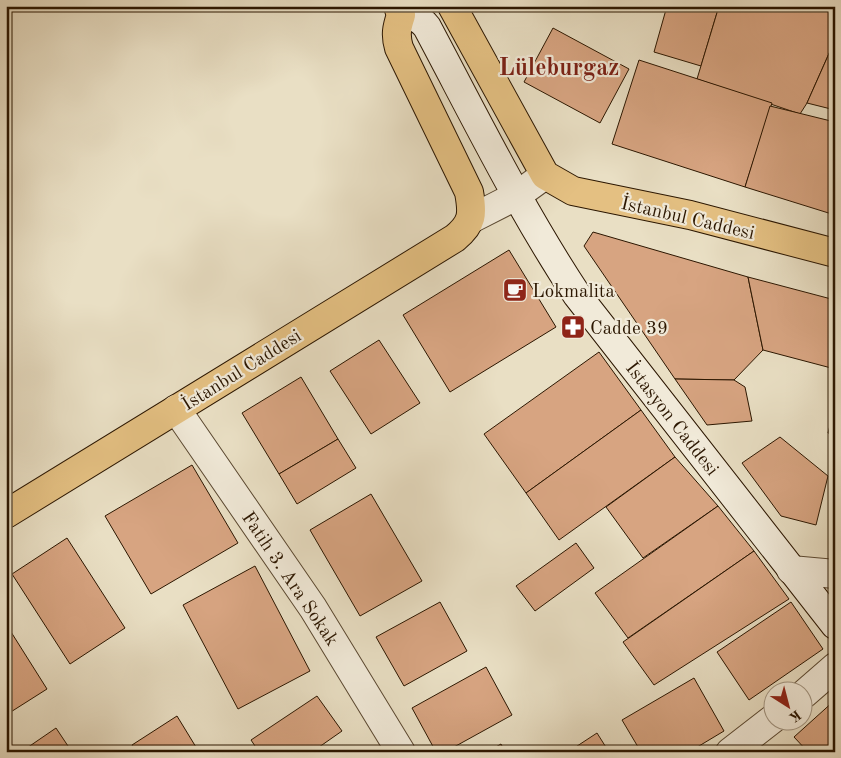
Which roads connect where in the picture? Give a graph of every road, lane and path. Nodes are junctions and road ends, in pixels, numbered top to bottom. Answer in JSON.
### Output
{"nodes":[{"id":1,"x":452,"y":6,"type":"edge"},
{"id":2,"x":400,"y":10,"type":"edge"},
{"id":3,"x":545,"y":175,"type":"junction"},
{"id":4,"x":516,"y":196,"type":"junction"},
{"id":5,"x":471,"y":219,"type":"junction"},
{"id":6,"x":835,"y":253,"type":"edge"},
{"id":7,"x":176,"y":409,"type":"junction"},
{"id":8,"x":6,"y":514,"type":"edge"},
{"id":9,"x":791,"y":570,"type":"junction"},
{"id":10,"x":835,"y":574,"type":"edge"},
{"id":11,"x":835,"y":625,"type":"edge"},
{"id":12,"x":835,"y":667,"type":"edge"},
{"id":13,"x":814,"y":685,"type":"edge"},
{"id":14,"x":764,"y":726,"type":"edge"},
{"id":15,"x":401,"y":752,"type":"edge"},
{"id":16,"x":730,"y":752,"type":"edge"}],
"edges":[{"from":1,"to":3,"type":"main road"},
{"from":2,"to":4,"type":"main road","name":"İstasyon Caddesi"},
{"from":2,"to":5,"type":"main road"},
{"from":3,"to":4,"type":"main road","name":"İstanbul Caddesi"},
{"from":3,"to":6,"type":"main road","name":"İstanbul Caddesi"},
{"from":4,"to":5,"type":"main road","name":"İstanbul Caddesi"},
{"from":4,"to":9,"type":"main road","name":"İstasyon Caddesi"},
{"from":5,"to":7,"type":"main road","name":"İstanbul Caddesi"},
{"from":7,"to":8,"type":"main road","name":"İstanbul Caddesi"},
{"from":7,"to":15,"type":"main road","name":"Fatih 3. Ara Sokak"},
{"from":9,"to":10,"type":"main road"},
{"from":9,"to":11,"type":"main road","name":"İstasyon Caddesi"},
{"from":12,"to":13,"type":"main road"},
{"from":14,"to":16,"type":"main road"}]}
